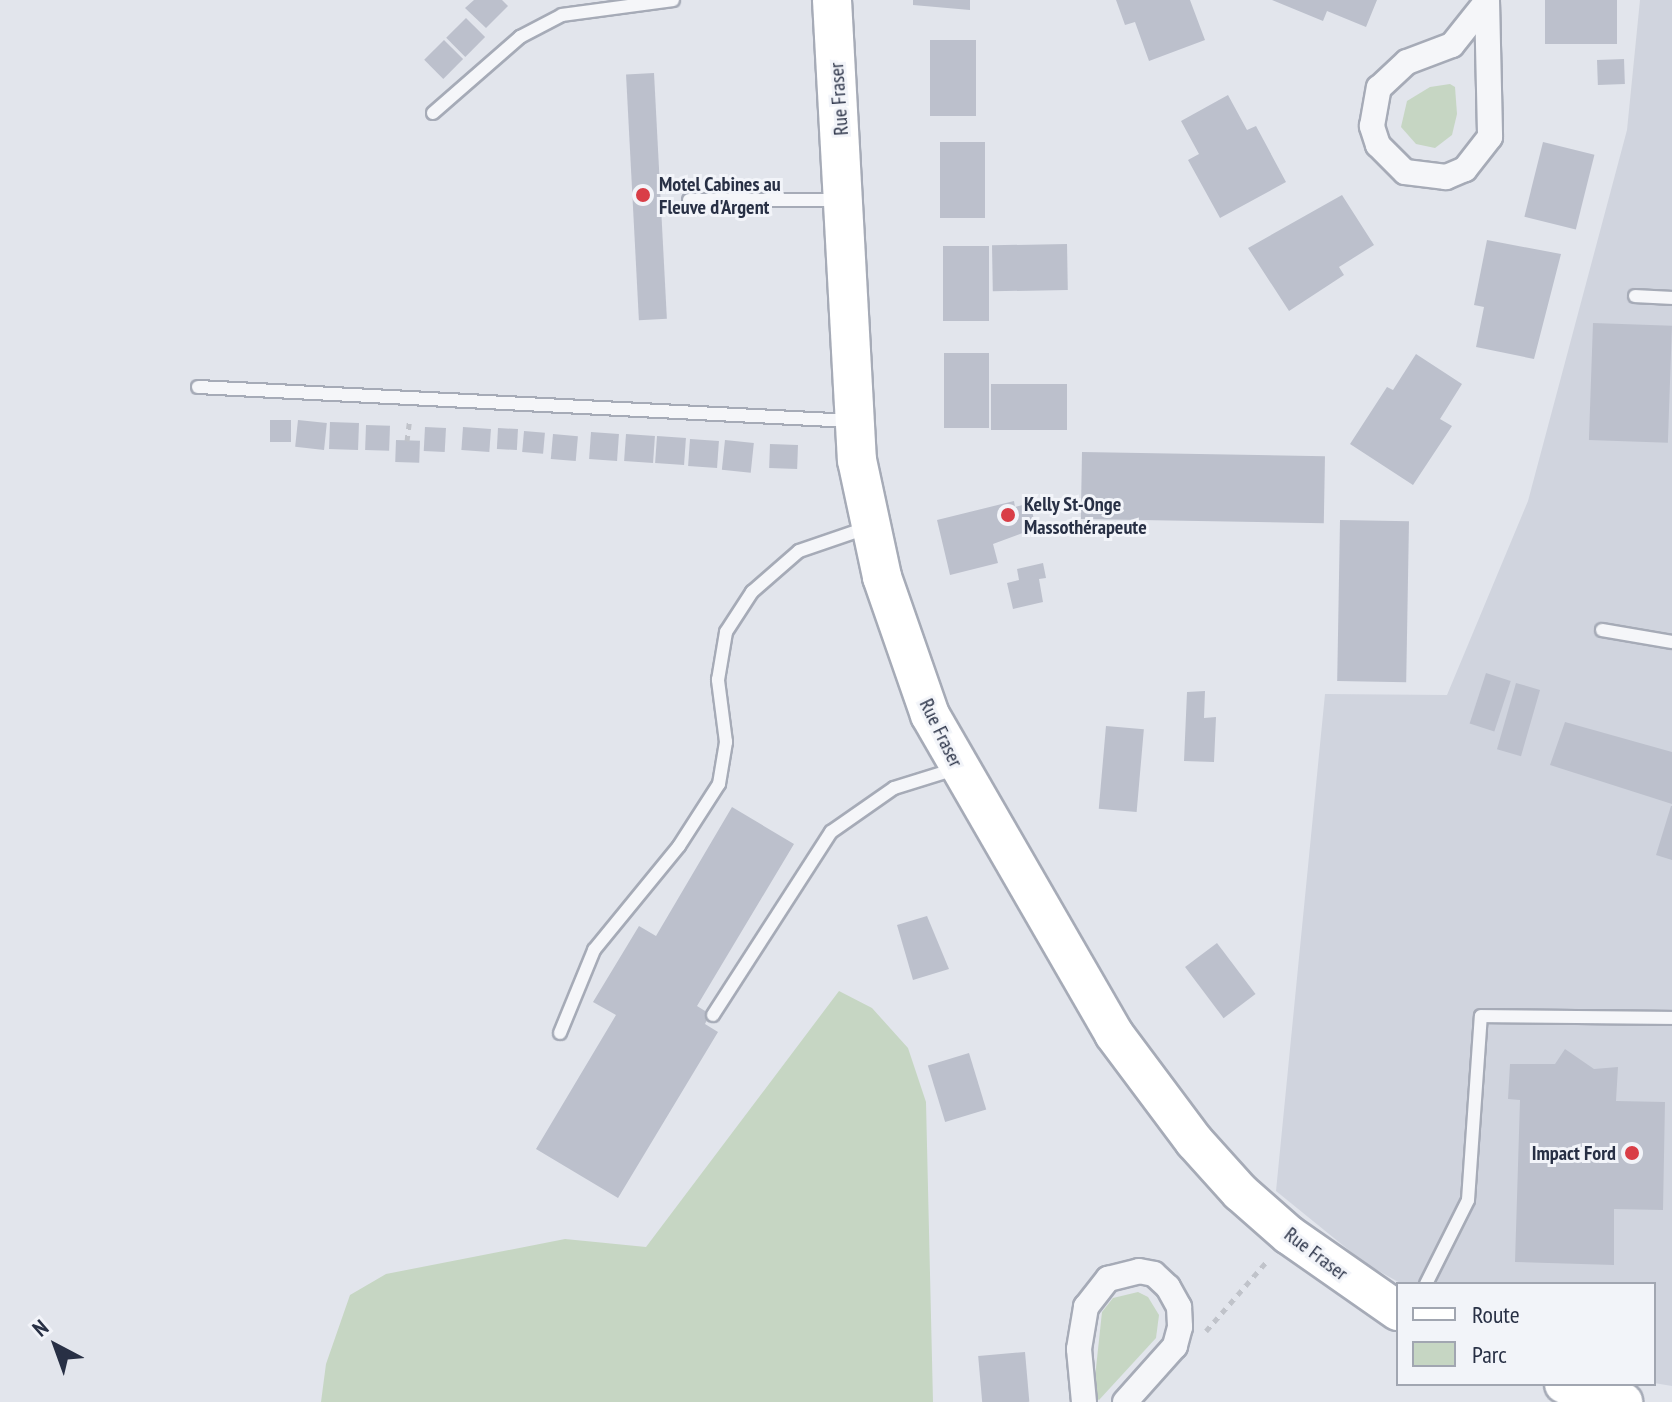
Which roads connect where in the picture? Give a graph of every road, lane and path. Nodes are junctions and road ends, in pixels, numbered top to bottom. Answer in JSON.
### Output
{"nodes":[{"id":1,"x":673,"y":0,"type":"edge"},
{"id":2,"x":832,"y":0,"type":"edge"},
{"id":3,"x":1487,"y":1,"type":"edge"},
{"id":4,"x":433,"y":113,"type":"dead end"},
{"id":5,"x":689,"y":200,"type":"dead end"},
{"id":6,"x":845,"y":200,"type":"junction"},
{"id":7,"x":1635,"y":296,"type":"dead end"},
{"id":8,"x":1672,"y":298,"type":"edge"},
{"id":9,"x":198,"y":387,"type":"dead end"},
{"id":10,"x":854,"y":421,"type":"junction"},
{"id":11,"x":870,"y":528,"type":"junction"},
{"id":12,"x":1602,"y":630,"type":"dead end"},
{"id":13,"x":1672,"y":642,"type":"edge"},
{"id":14,"x":958,"y":768,"type":"junction"},
{"id":15,"x":713,"y":1015,"type":"dead end"},
{"id":16,"x":1672,"y":1018,"type":"edge"},
{"id":17,"x":560,"y":1033,"type":"dead end"},
{"id":18,"x":1289,"y":1235,"type":"junction"},
{"id":19,"x":1427,"y":1282,"type":"edge"},
{"id":20,"x":1396,"y":1310,"type":"edge"},
{"id":21,"x":1175,"y":1346,"type":"junction"},
{"id":22,"x":1571,"y":1386,"type":"edge"},
{"id":23,"x":1084,"y":1402,"type":"edge"},
{"id":24,"x":1125,"y":1402,"type":"edge"},
{"id":25,"x":1623,"y":1402,"type":"edge"}],
"edges":[{"from":1,"to":4,"type":"lane"},
{"from":2,"to":6,"type":"main road","name":"Rue Fraser"},
{"from":3,"to":3,"type":"street"},
{"from":5,"to":6,"type":"lane"},
{"from":6,"to":10,"type":"main road","name":"Rue Fraser"},
{"from":7,"to":8,"type":"lane"},
{"from":9,"to":10,"type":"lane"},
{"from":10,"to":11,"type":"main road","name":"Rue Fraser"},
{"from":11,"to":14,"type":"main road","name":"Rue Fraser"},
{"from":11,"to":17,"type":"lane"},
{"from":12,"to":13,"type":"lane"},
{"from":14,"to":15,"type":"lane"},
{"from":14,"to":18,"type":"main road","name":"Rue Fraser"},
{"from":16,"to":19,"type":"lane"},
{"from":18,"to":20,"type":"main road","name":"Rue Fraser"},
{"from":18,"to":21,"type":"path"},
{"from":21,"to":23,"type":"street"},
{"from":21,"to":24,"type":"street"},
{"from":22,"to":25,"type":"main road"}]}
